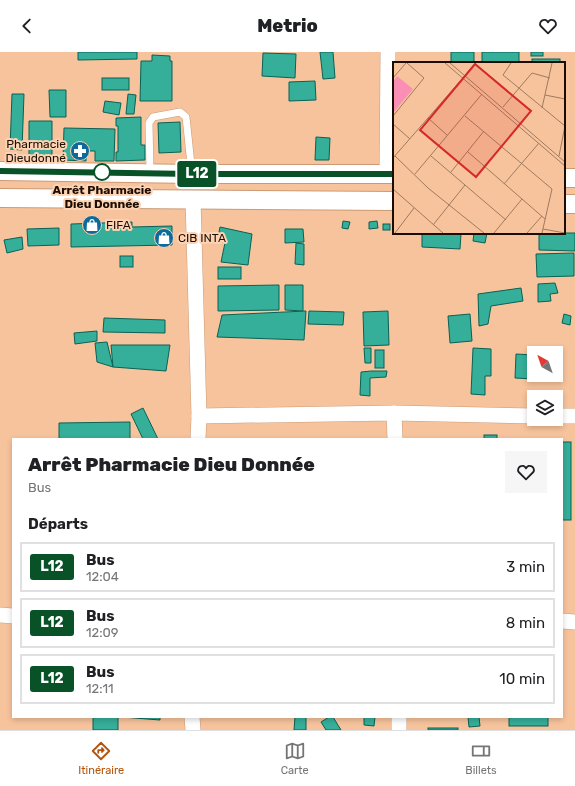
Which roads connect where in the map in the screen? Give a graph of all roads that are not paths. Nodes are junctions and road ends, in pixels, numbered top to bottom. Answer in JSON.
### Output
{"nodes":[{"id":1,"x":388,"y":52,"type":"edge"},
{"id":2,"x":0,"y":171,"type":"edge"},
{"id":3,"x":150,"y":173,"type":"junction"},
{"id":4,"x":192,"y":174,"type":"junction"},
{"id":5,"x":390,"y":174,"type":"edge"},
{"id":6,"x":0,"y":198,"type":"edge"},
{"id":7,"x":194,"y":199,"type":"junction"},
{"id":8,"x":393,"y":201,"type":"edge"},
{"id":9,"x":394,"y":413,"type":"junction"},
{"id":10,"x":199,"y":416,"type":"junction"},
{"id":11,"x":527,"y":416,"type":"edge"},
{"id":12,"x":563,"y":416,"type":"edge"},
{"id":13,"x":575,"y":416,"type":"edge"},
{"id":14,"x":198,"y":438,"type":"edge"},
{"id":15,"x":395,"y":438,"type":"edge"},
{"id":16,"x":0,"y":616,"type":"edge"},
{"id":17,"x":12,"y":616,"type":"edge"},
{"id":18,"x":563,"y":621,"type":"edge"},
{"id":19,"x":575,"y":622,"type":"edge"},
{"id":20,"x":192,"y":718,"type":"edge"},
{"id":21,"x":399,"y":718,"type":"edge"},
{"id":22,"x":193,"y":730,"type":"edge"},
{"id":23,"x":399,"y":730,"type":"edge"}],
"edges":[{"from":1,"to":5,"type":"street"},
{"from":2,"to":3,"type":"street"},
{"from":3,"to":4,"type":"street"},
{"from":3,"to":4,"type":"lane"},
{"from":4,"to":5,"type":"street"},
{"from":6,"to":7,"type":"street"},
{"from":7,"to":8,"type":"street"},
{"from":7,"to":10,"type":"street"},
{"from":9,"to":10,"type":"street"},
{"from":9,"to":11,"type":"street"},
{"from":9,"to":15,"type":"street"},
{"from":10,"to":14,"type":"street"},
{"from":12,"to":13,"type":"street"},
{"from":16,"to":17,"type":"street"},
{"from":18,"to":19,"type":"street"},
{"from":20,"to":22,"type":"street"},
{"from":21,"to":23,"type":"street"}]}
